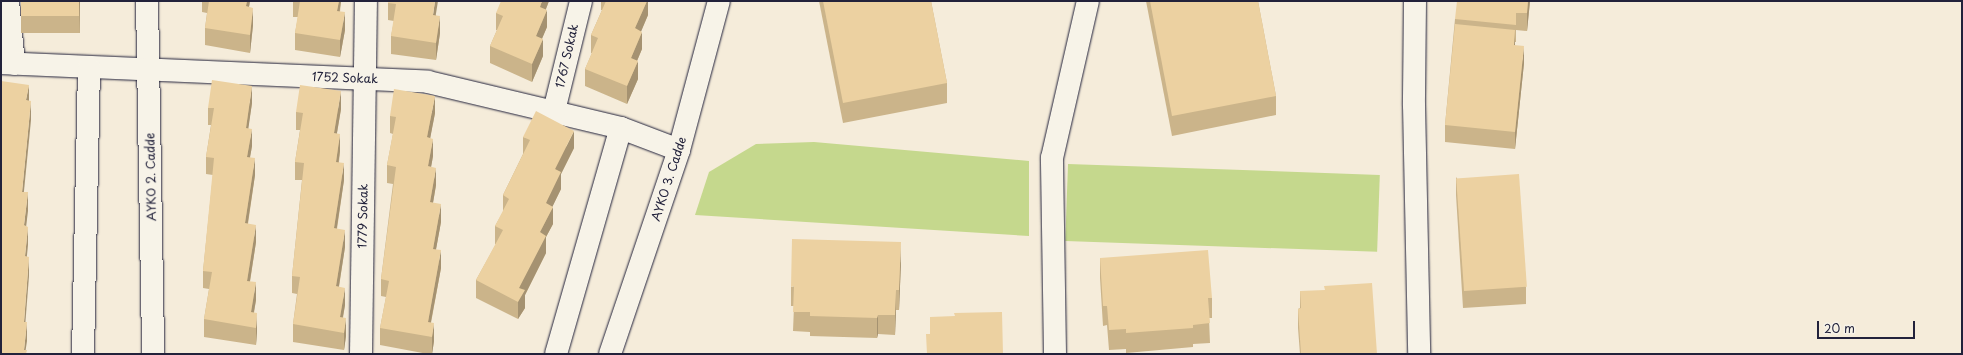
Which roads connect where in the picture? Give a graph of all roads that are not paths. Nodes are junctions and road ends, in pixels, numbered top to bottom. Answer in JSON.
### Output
{"nodes":[{"id":1,"x":8,"y":1,"type":"edge"},
{"id":2,"x":147,"y":1,"type":"edge"},
{"id":3,"x":366,"y":1,"type":"edge"},
{"id":4,"x":580,"y":1,"type":"edge"},
{"id":5,"x":719,"y":1,"type":"edge"},
{"id":6,"x":1088,"y":1,"type":"edge"},
{"id":7,"x":1415,"y":1,"type":"edge"},
{"id":8,"x":7,"y":64,"type":"edge"},
{"id":9,"x":89,"y":68,"type":"junction"},
{"id":10,"x":150,"y":72,"type":"junction"},
{"id":11,"x":365,"y":79,"type":"junction"},
{"id":12,"x":554,"y":111,"type":"junction"},
{"id":13,"x":621,"y":128,"type":"junction"},
{"id":14,"x":679,"y":150,"type":"junction"},
{"id":15,"x":83,"y":354,"type":"edge"},
{"id":16,"x":153,"y":354,"type":"edge"},
{"id":17,"x":361,"y":354,"type":"edge"},
{"id":18,"x":556,"y":354,"type":"edge"},
{"id":19,"x":610,"y":354,"type":"edge"},
{"id":20,"x":1055,"y":354,"type":"edge"},
{"id":21,"x":1419,"y":354,"type":"edge"}],
"edges":[{"from":1,"to":8,"type":"street"},
{"from":2,"to":10,"type":"street","name":"AYKO 2. Cadde"},
{"from":3,"to":11,"type":"street","name":"1779 Sokak"},
{"from":4,"to":12,"type":"street","name":"1767 Sokak"},
{"from":5,"to":14,"type":"street","name":"AYKO 3. Cadde"},
{"from":6,"to":20,"type":"street"},
{"from":7,"to":21,"type":"street"},
{"from":8,"to":9,"type":"street","name":"1752 Sokak"},
{"from":9,"to":10,"type":"street","name":"1752 Sokak"},
{"from":9,"to":15,"type":"street"},
{"from":10,"to":11,"type":"street","name":"1752 Sokak"},
{"from":10,"to":16,"type":"street","name":"AYKO 2. Cadde"},
{"from":11,"to":12,"type":"street","name":"1752 Sokak"},
{"from":11,"to":17,"type":"street","name":"1779 Sokak"},
{"from":12,"to":13,"type":"street","name":"1752 Sokak"},
{"from":13,"to":14,"type":"street","name":"1752 Sokak"},
{"from":13,"to":18,"type":"street"},
{"from":14,"to":19,"type":"street","name":"AYKO 3. Cadde"}]}
